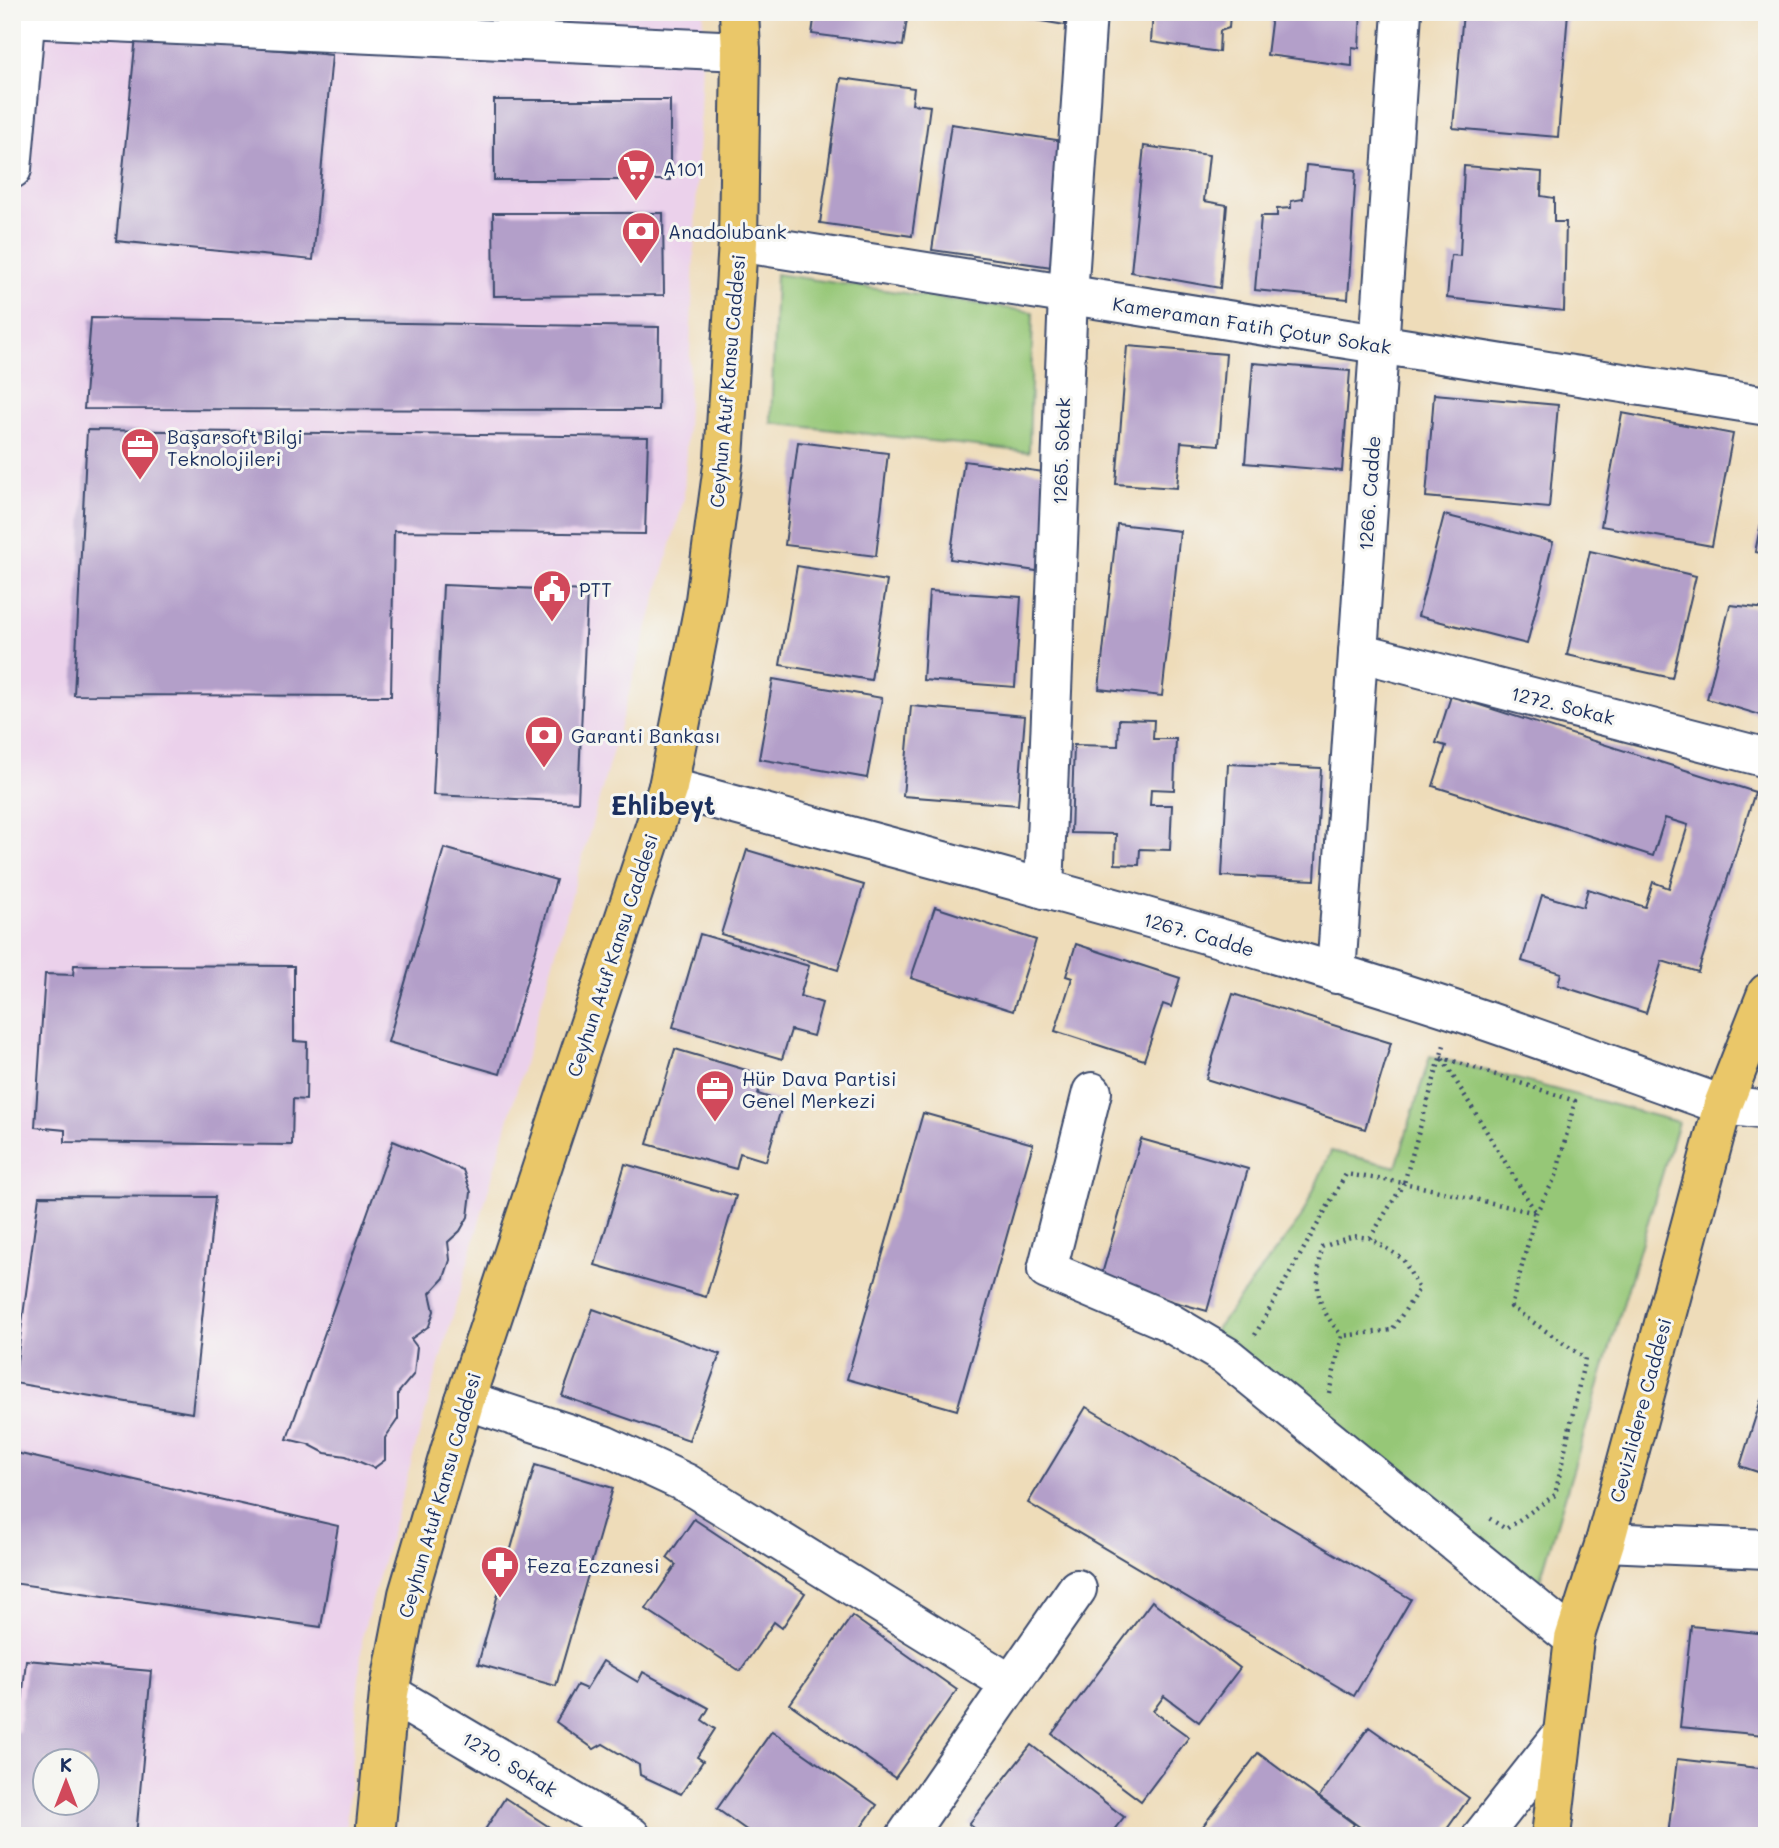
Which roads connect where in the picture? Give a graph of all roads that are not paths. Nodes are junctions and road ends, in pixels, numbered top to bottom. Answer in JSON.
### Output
{"nodes":[{"id":1,"x":739,"y":12,"type":"edge"},
{"id":2,"x":1087,"y":12,"type":"edge"},
{"id":3,"x":1402,"y":12,"type":"edge"},
{"id":4,"x":26,"y":15,"type":"edge"},
{"id":5,"x":741,"y":51,"type":"junction"},
{"id":6,"x":12,"y":169,"type":"edge"},
{"id":7,"x":738,"y":243,"type":"junction"},
{"id":8,"x":1068,"y":296,"type":"junction"},
{"id":9,"x":1379,"y":344,"type":"junction"},
{"id":10,"x":1767,"y":406,"type":"edge"},
{"id":11,"x":1358,"y":652,"type":"junction"},
{"id":12,"x":1767,"y":758,"type":"edge"},
{"id":13,"x":668,"y":787,"type":"junction"},
{"id":14,"x":1044,"y":889,"type":"junction"},
{"id":15,"x":1336,"y":974,"type":"junction"},
{"id":16,"x":1767,"y":993,"type":"edge"},
{"id":17,"x":1092,"y":1092,"type":"dead end"},
{"id":18,"x":1723,"y":1105,"type":"junction"},
{"id":19,"x":1767,"y":1110,"type":"edge"},
{"id":20,"x":465,"y":1400,"type":"junction"},
{"id":21,"x":1605,"y":1542,"type":"junction"},
{"id":22,"x":1767,"y":1549,"type":"edge"},
{"id":23,"x":1077,"y":1589,"type":"dead end"},
{"id":24,"x":1574,"y":1639,"type":"junction"},
{"id":25,"x":1011,"y":1684,"type":"junction"},
{"id":26,"x":389,"y":1693,"type":"junction"},
{"id":27,"x":1561,"y":1736,"type":"junction"},
{"id":28,"x":375,"y":1836,"type":"edge"},
{"id":29,"x":631,"y":1836,"type":"edge"},
{"id":30,"x":906,"y":1836,"type":"edge"},
{"id":31,"x":1482,"y":1836,"type":"edge"},
{"id":32,"x":1551,"y":1836,"type":"edge"}],
"edges":[{"from":1,"to":5,"type":"main road","name":"Ceyhun Atuf Kansu Caddesi"},
{"from":2,"to":8,"type":"street","name":"1265. Sokak"},
{"from":3,"to":9,"type":"street","name":"1266. Cadde"},
{"from":4,"to":5,"type":"street"},
{"from":4,"to":6,"type":"street"},
{"from":5,"to":7,"type":"main road","name":"Ceyhun Atuf Kansu Caddesi"},
{"from":7,"to":8,"type":"street","name":"Kameraman Fatih Çotur Sokak"},
{"from":7,"to":13,"type":"main road","name":"Ceyhun Atuf Kansu Caddesi"},
{"from":8,"to":9,"type":"street","name":"Kameraman Fatih Çotur Sokak"},
{"from":8,"to":14,"type":"street","name":"1265. Sokak"},
{"from":9,"to":10,"type":"street","name":"Kameraman Fatih Çotur Sokak"},
{"from":9,"to":11,"type":"street","name":"1266. Cadde"},
{"from":11,"to":12,"type":"street","name":"1272. Sokak"},
{"from":11,"to":15,"type":"street","name":"1266. Cadde"},
{"from":13,"to":14,"type":"street","name":"1267. Cadde"},
{"from":13,"to":20,"type":"main road","name":"Ceyhun Atuf Kansu Caddesi"},
{"from":14,"to":15,"type":"street","name":"1267. Cadde"},
{"from":15,"to":18,"type":"street","name":"1267. Cadde"},
{"from":16,"to":18,"type":"main road","name":"Cevizlidere Caddesi"},
{"from":17,"to":24,"type":"street"},
{"from":18,"to":19,"type":"street","name":"1267. Cadde"},
{"from":18,"to":21,"type":"main road","name":"Cevizlidere Caddesi"},
{"from":20,"to":25,"type":"street"},
{"from":20,"to":26,"type":"main road","name":"Ceyhun Atuf Kansu Caddesi"},
{"from":21,"to":22,"type":"street"},
{"from":21,"to":24,"type":"main road","name":"Cevizlidere Caddesi"},
{"from":23,"to":25,"type":"street"},
{"from":24,"to":27,"type":"main road","name":"Cevizlidere Caddesi"},
{"from":25,"to":30,"type":"street"},
{"from":26,"to":28,"type":"main road","name":"Ceyhun Atuf Kansu Caddesi"},
{"from":26,"to":29,"type":"street","name":"1270. Sokak"},
{"from":27,"to":31,"type":"street"},
{"from":27,"to":32,"type":"main road","name":"Cevizlidere Caddesi"}]}
